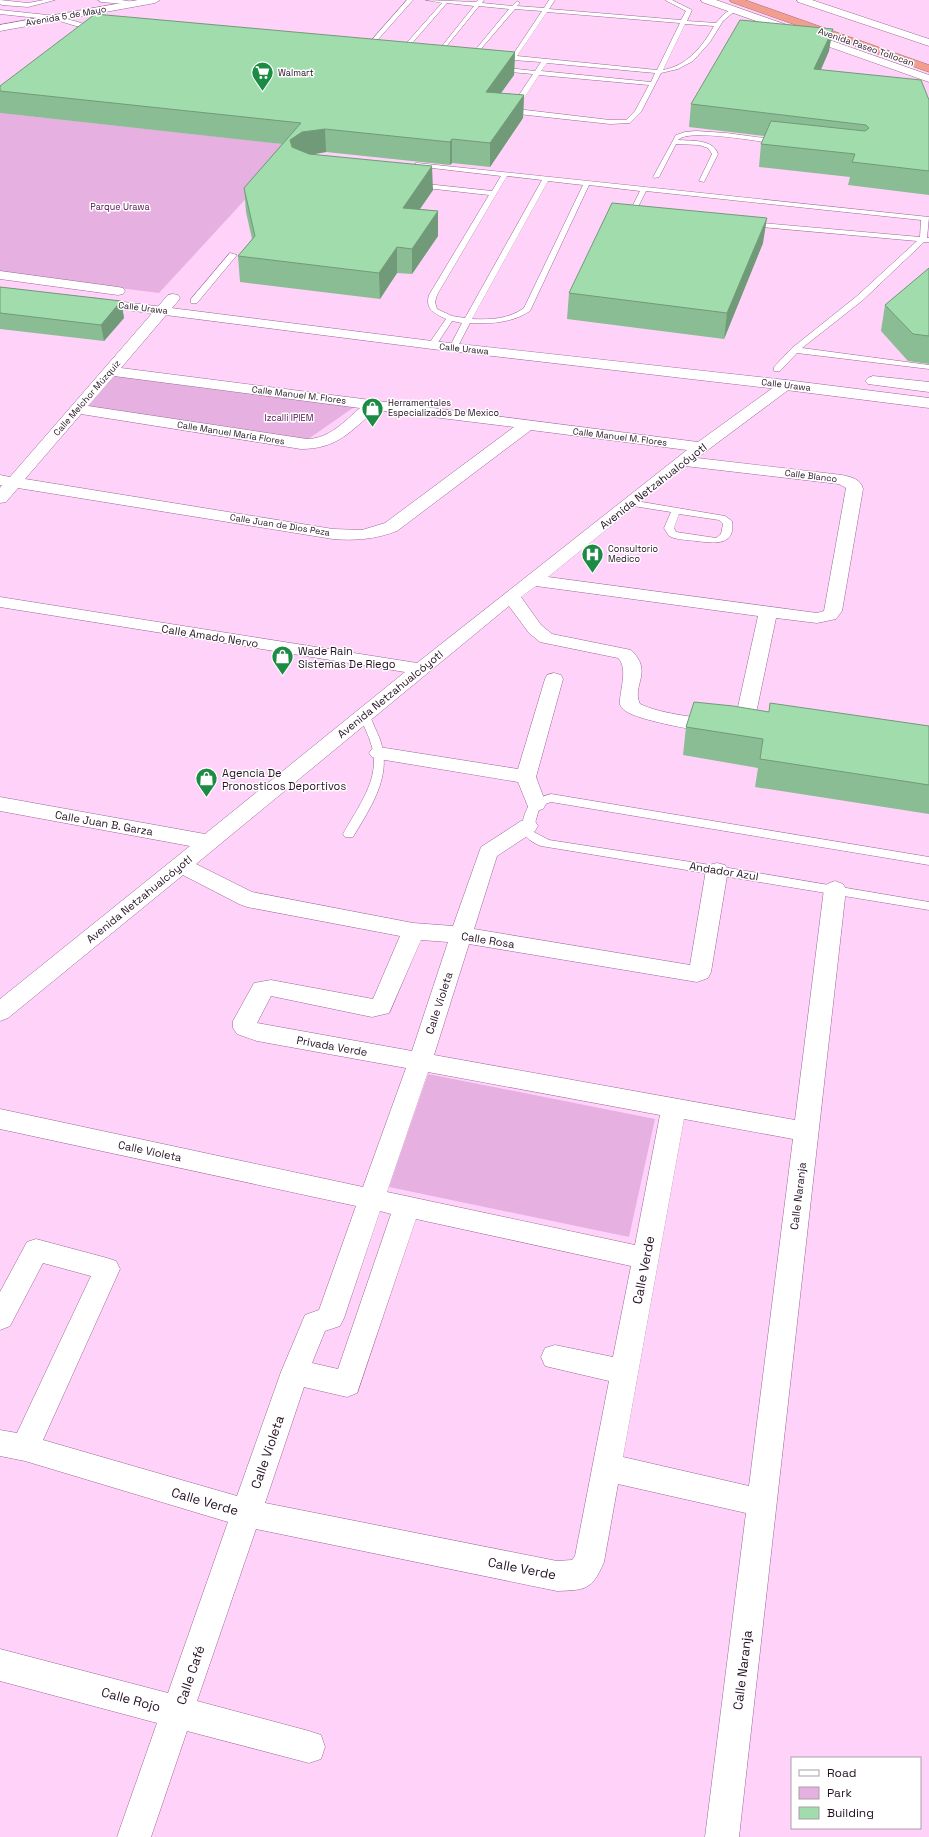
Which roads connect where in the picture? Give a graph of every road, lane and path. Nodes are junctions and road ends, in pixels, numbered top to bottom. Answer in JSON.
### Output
{"nodes":[{"id":1,"x":2,"y":0,"type":"edge"},
{"id":2,"x":52,"y":0,"type":"edge"},
{"id":3,"x":101,"y":0,"type":"edge"},
{"id":4,"x":154,"y":0,"type":"edge"},
{"id":5,"x":410,"y":0,"type":"edge"},
{"id":6,"x":429,"y":0,"type":"edge"},
{"id":7,"x":518,"y":0,"type":"edge"},
{"id":8,"x":552,"y":0,"type":"edge"},
{"id":9,"x":668,"y":0,"type":"edge"},
{"id":10,"x":675,"y":0,"type":"edge"},
{"id":11,"x":706,"y":0,"type":"edge"},
{"id":12,"x":802,"y":0,"type":"edge"},
{"id":13,"x":446,"y":1,"type":"edge"},
{"id":14,"x":480,"y":2,"type":"edge"},
{"id":15,"x":138,"y":3,"type":"junction"},
{"id":16,"x":734,"y":5,"type":"edge"},
{"id":17,"x":514,"y":7,"type":"junction"},
{"id":18,"x":545,"y":10,"type":"junction"},
{"id":19,"x":689,"y":10,"type":"junction"},
{"id":20,"x":0,"y":12,"type":"edge"},
{"id":21,"x":88,"y":13,"type":"junction"},
{"id":22,"x":103,"y":16,"type":"edge"},
{"id":23,"x":57,"y":18,"type":"junction"},
{"id":24,"x":683,"y":22,"type":"junction"},
{"id":25,"x":717,"y":25,"type":"junction"},
{"id":26,"x":0,"y":28,"type":"edge"},
{"id":27,"x":101,"y":29,"type":"edge"},
{"id":28,"x":929,"y":43,"type":"edge"},
{"id":29,"x":363,"y":44,"type":"edge"},
{"id":30,"x":370,"y":44,"type":"junction"},
{"id":31,"x":377,"y":45,"type":"edge"},
{"id":32,"x":398,"y":47,"type":"edge"},
{"id":33,"x":405,"y":48,"type":"junction"},
{"id":34,"x":412,"y":48,"type":"edge"},
{"id":35,"x":434,"y":50,"type":"edge"},
{"id":36,"x":440,"y":51,"type":"junction"},
{"id":37,"x":448,"y":51,"type":"edge"},
{"id":38,"x":469,"y":53,"type":"edge"},
{"id":39,"x":476,"y":54,"type":"junction"},
{"id":40,"x":484,"y":55,"type":"edge"},
{"id":41,"x":368,"y":56,"type":"edge"},
{"id":42,"x":491,"y":56,"type":"edge"},
{"id":43,"x":512,"y":58,"type":"junction"},
{"id":44,"x":900,"y":59,"type":"junction"},
{"id":45,"x":545,"y":61,"type":"junction"},
{"id":46,"x":472,"y":67,"type":"edge"},
{"id":47,"x":488,"y":68,"type":"edge"},
{"id":48,"x":929,"y":69,"type":"edge"},
{"id":49,"x":659,"y":72,"type":"junction"},
{"id":50,"x":536,"y":73,"type":"junction"},
{"id":51,"x":929,"y":73,"type":"edge"},
{"id":52,"x":929,"y":79,"type":"edge"},
{"id":53,"x":654,"y":84,"type":"junction"},
{"id":54,"x":675,"y":142,"type":"junction"},
{"id":55,"x":783,"y":142,"type":"edge"},
{"id":56,"x":412,"y":165,"type":"edge"},
{"id":57,"x":505,"y":174,"type":"junction"},
{"id":58,"x":656,"y":177,"type":"dead end"},
{"id":59,"x":546,"y":179,"type":"junction"},
{"id":60,"x":702,"y":181,"type":"dead end"},
{"id":61,"x":587,"y":183,"type":"junction"},
{"id":62,"x":406,"y":184,"type":"edge"},
{"id":63,"x":644,"y":189,"type":"junction"},
{"id":64,"x":494,"y":193,"type":"junction"},
{"id":65,"x":654,"y":215,"type":"edge"},
{"id":66,"x":927,"y":219,"type":"edge"},
{"id":67,"x":745,"y":223,"type":"edge"},
{"id":68,"x":926,"y":240,"type":"edge"},
{"id":69,"x":233,"y":255,"type":"dead end"},
{"id":70,"x":0,"y":275,"type":"edge"},
{"id":71,"x":129,"y":292,"type":"dead end"},
{"id":72,"x":77,"y":300,"type":"edge"},
{"id":73,"x":194,"y":301,"type":"junction"},
{"id":74,"x":209,"y":303,"type":"dead end"},
{"id":75,"x":160,"y":304,"type":"junction"},
{"id":76,"x":450,"y":318,"type":"junction"},
{"id":77,"x":467,"y":321,"type":"junction"},
{"id":78,"x":426,"y":330,"type":"dead end"},
{"id":79,"x":441,"y":332,"type":"junction"},
{"id":80,"x":460,"y":334,"type":"junction"},
{"id":81,"x":476,"y":336,"type":"dead end"},
{"id":82,"x":432,"y":345,"type":"junction"},
{"id":83,"x":454,"y":348,"type":"junction"},
{"id":84,"x":795,"y":350,"type":"junction"},
{"id":85,"x":929,"y":367,"type":"edge"},
{"id":86,"x":761,"y":368,"type":"dead end"},
{"id":87,"x":110,"y":371,"type":"junction"},
{"id":88,"x":785,"y":375,"type":"junction"},
{"id":89,"x":861,"y":379,"type":"dead end"},
{"id":90,"x":929,"y":387,"type":"edge"},
{"id":91,"x":929,"y":403,"type":"edge"},
{"id":92,"x":372,"y":405,"type":"junction"},
{"id":93,"x":77,"y":409,"type":"junction"},
{"id":94,"x":527,"y":425,"type":"junction"},
{"id":95,"x":702,"y":447,"type":"junction"},
{"id":96,"x":682,"y":461,"type":"junction"},
{"id":97,"x":7,"y":481,"type":"edge"},
{"id":98,"x":0,"y":498,"type":"edge"},
{"id":99,"x":630,"y":504,"type":"junction"},
{"id":100,"x":676,"y":511,"type":"junction"},
{"id":101,"x":533,"y":580,"type":"junction"},
{"id":102,"x":511,"y":596,"type":"junction"},
{"id":103,"x":0,"y":602,"type":"edge"},
{"id":104,"x":768,"y":611,"type":"junction"},
{"id":105,"x":420,"y":669,"type":"junction"},
{"id":106,"x":554,"y":679,"type":"dead end"},
{"id":107,"x":364,"y":716,"type":"junction"},
{"id":108,"x":379,"y":752,"type":"junction"},
{"id":109,"x":526,"y":777,"type":"junction"},
{"id":110,"x":0,"y":804,"type":"edge"},
{"id":111,"x":532,"y":815,"type":"junction"},
{"id":112,"x":349,"y":834,"type":"dead end"},
{"id":113,"x":209,"y":842,"type":"junction"},
{"id":114,"x":929,"y":861,"type":"edge"},
{"id":115,"x":181,"y":865,"type":"junction"},
{"id":116,"x":717,"y":870,"type":"junction"},
{"id":117,"x":835,"y":889,"type":"junction"},
{"id":118,"x":929,"y":906,"type":"edge"},
{"id":119,"x":413,"y":931,"type":"junction"},
{"id":120,"x":461,"y":935,"type":"junction"},
{"id":121,"x":0,"y":1012,"type":"edge"},
{"id":122,"x":420,"y":1062,"type":"junction"},
{"id":123,"x":674,"y":1108,"type":"junction"},
{"id":124,"x":0,"y":1119,"type":"edge"},
{"id":125,"x":806,"y":1132,"type":"junction"},
{"id":126,"x":371,"y":1198,"type":"junction"},
{"id":127,"x":407,"y":1206,"type":"junction"},
{"id":128,"x":646,"y":1258,"type":"junction"},
{"id":129,"x":0,"y":1318,"type":"edge"},
{"id":130,"x":555,"y":1357,"type":"dead end"},
{"id":131,"x":295,"y":1372,"type":"junction"},
{"id":132,"x":624,"y":1372,"type":"junction"},
{"id":133,"x":12,"y":1445,"type":"edge"},
{"id":134,"x":606,"y":1467,"type":"junction"},
{"id":135,"x":762,"y":1502,"type":"junction"},
{"id":136,"x":246,"y":1512,"type":"junction"},
{"id":137,"x":0,"y":1665,"type":"edge"},
{"id":138,"x":178,"y":1711,"type":"junction"},
{"id":139,"x":309,"y":1747,"type":"dead end"},
{"id":140,"x":134,"y":1837,"type":"edge"},
{"id":141,"x":722,"y":1837,"type":"edge"}],
"edges":[{"from":1,"to":2,"type":"lane"},
{"from":3,"to":15,"type":"lane"},
{"from":4,"to":15,"type":"street","name":"Avenida 5 de Mayo"},
{"from":5,"to":30,"type":"lane"},
{"from":6,"to":13,"type":"lane"},
{"from":7,"to":17,"type":"lane"},
{"from":8,"to":18,"type":"lane"},
{"from":9,"to":19,"type":"lane"},
{"from":10,"to":19,"type":"lane"},
{"from":11,"to":16,"type":"street","name":"Avenida Paseo Tollocan"},
{"from":12,"to":28,"type":"street"},
{"from":13,"to":14,"type":"lane"},
{"from":13,"to":33,"type":"lane"},
{"from":14,"to":17,"type":"lane"},
{"from":14,"to":36,"type":"lane"},
{"from":15,"to":21,"type":"street","name":"Avenida 5 de Mayo"},
{"from":16,"to":25,"type":"lane"},
{"from":16,"to":44,"type":"highway","name":"Avenida Paseo Tollocan"},
{"from":16,"to":52,"type":"street","name":"Avenida Paseo Tollocan"},
{"from":17,"to":18,"type":"lane"},
{"from":17,"to":39,"type":"lane"},
{"from":18,"to":24,"type":"lane"},
{"from":18,"to":43,"type":"lane"},
{"from":19,"to":24,"type":"lane"},
{"from":20,"to":23,"type":"lane"},
{"from":21,"to":22,"type":"lane"},
{"from":21,"to":23,"type":"street","name":"Avenida 5 de Mayo"},
{"from":23,"to":26,"type":"street","name":"Avenida 5 de Mayo"},
{"from":23,"to":27,"type":"lane"},
{"from":24,"to":25,"type":"lane"},
{"from":24,"to":49,"type":"lane"},
{"from":25,"to":49,"type":"lane"},
{"from":29,"to":30,"type":"lane"},
{"from":30,"to":31,"type":"lane"},
{"from":30,"to":41,"type":"lane"},
{"from":32,"to":33,"type":"lane"},
{"from":33,"to":34,"type":"lane"},
{"from":35,"to":36,"type":"lane"},
{"from":36,"to":37,"type":"lane"},
{"from":38,"to":39,"type":"lane"},
{"from":39,"to":40,"type":"lane"},
{"from":39,"to":46,"type":"lane"},
{"from":42,"to":43,"type":"lane"},
{"from":43,"to":45,"type":"lane"},
{"from":44,"to":48,"type":"highway","name":"Avenida Paseo Tollocan"},
{"from":44,"to":51,"type":"highway"},
{"from":45,"to":49,"type":"lane"},
{"from":45,"to":50,"type":"lane"},
{"from":47,"to":50,"type":"lane"},
{"from":49,"to":53,"type":"lane"},
{"from":50,"to":53,"type":"lane"},
{"from":50,"to":53,"type":"lane"},
{"from":54,"to":55,"type":"lane"},
{"from":54,"to":58,"type":"lane"},
{"from":54,"to":60,"type":"lane"},
{"from":56,"to":57,"type":"lane"},
{"from":57,"to":59,"type":"lane"},
{"from":57,"to":64,"type":"lane"},
{"from":59,"to":61,"type":"lane"},
{"from":59,"to":77,"type":"lane"},
{"from":61,"to":63,"type":"lane"},
{"from":61,"to":77,"type":"lane"},
{"from":62,"to":64,"type":"lane"},
{"from":63,"to":65,"type":"lane"},
{"from":63,"to":66,"type":"lane"},
{"from":64,"to":76,"type":"lane"},
{"from":66,"to":68,"type":"lane"},
{"from":67,"to":68,"type":"lane"},
{"from":68,"to":84,"type":"lane"},
{"from":69,"to":73,"type":"lane"},
{"from":70,"to":71,"type":"street","name":"Calle Urawa"},
{"from":72,"to":75,"type":"street","name":"Calle Urawa"},
{"from":73,"to":74,"type":"street","name":"Calle Urawa"},
{"from":73,"to":75,"type":"street","name":"Calle Urawa"},
{"from":75,"to":82,"type":"street","name":"Calle Urawa"},
{"from":75,"to":87,"type":"street","name":"Calle Melchor Múzquiz"},
{"from":76,"to":77,"type":"lane"},
{"from":76,"to":79,"type":"lane"},
{"from":77,"to":80,"type":"lane"},
{"from":78,"to":79,"type":"street","name":"Calle Urawa"},
{"from":79,"to":80,"type":"street","name":"Calle Urawa"},
{"from":79,"to":82,"type":"lane"},
{"from":80,"to":81,"type":"street","name":"Calle Urawa"},
{"from":80,"to":83,"type":"lane"},
{"from":82,"to":83,"type":"street","name":"Calle Urawa"},
{"from":83,"to":88,"type":"street","name":"Calle Urawa"},
{"from":84,"to":85,"type":"lane"},
{"from":84,"to":88,"type":"lane"},
{"from":86,"to":88,"type":"street","name":"Calle Urawa"},
{"from":87,"to":92,"type":"street","name":"Calle Manuel M. Flores"},
{"from":87,"to":93,"type":"street","name":"Calle Melchor Múzquiz"},
{"from":88,"to":91,"type":"street","name":"Calle Urawa"},
{"from":88,"to":95,"type":"street","name":"Avenida Netzahualcóyotl"},
{"from":89,"to":90,"type":"street"},
{"from":92,"to":93,"type":"street","name":"Calle Manuel María Flores"},
{"from":92,"to":94,"type":"street","name":"Calle Manuel M. Flores"},
{"from":93,"to":97,"type":"street","name":"Calle Melchor Múzquiz"},
{"from":94,"to":95,"type":"street","name":"Calle Manuel M. Flores"},
{"from":94,"to":97,"type":"street","name":"Calle Juan de Dios Peza"},
{"from":95,"to":96,"type":"street","name":"Avenida Netzahualcóyotl"},
{"from":96,"to":99,"type":"street","name":"Avenida Netzahualcóyotl"},
{"from":96,"to":104,"type":"street","name":"Calle Blanco"},
{"from":97,"to":98,"type":"street","name":"Calle Melchor Múzquiz"},
{"from":99,"to":100,"type":"lane"},
{"from":99,"to":101,"type":"street","name":"Avenida Netzahualcóyotl"},
{"from":100,"to":100,"type":"lane"},
{"from":101,"to":102,"type":"street","name":"Avenida Netzahualcóyotl"},
{"from":101,"to":104,"type":"street"},
{"from":102,"to":104,"type":"street"},
{"from":102,"to":105,"type":"street","name":"Avenida Netzahualcóyotl"},
{"from":103,"to":105,"type":"street","name":"Calle Amado Nervo"},
{"from":105,"to":107,"type":"street","name":"Avenida Netzahualcóyotl"},
{"from":106,"to":109,"type":"street"},
{"from":107,"to":108,"type":"lane"},
{"from":107,"to":113,"type":"street","name":"Avenida Netzahualcóyotl"},
{"from":108,"to":109,"type":"street"},
{"from":108,"to":112,"type":"lane"},
{"from":109,"to":111,"type":"street"},
{"from":110,"to":113,"type":"street","name":"Calle Juan B. Garza"},
{"from":111,"to":114,"type":"lane"},
{"from":111,"to":116,"type":"lane","name":"Andador Azul"},
{"from":111,"to":120,"type":"street","name":"Calle Violeta"},
{"from":113,"to":115,"type":"street","name":"Avenida Netzahualcóyotl"},
{"from":115,"to":119,"type":"street","name":"Calle Rosa"},
{"from":115,"to":121,"type":"street","name":"Avenida Netzahualcóyotl"},
{"from":116,"to":117,"type":"lane","name":"Andador Azul"},
{"from":116,"to":120,"type":"street","name":"Calle Rosa"},
{"from":117,"to":118,"type":"lane","name":"Andador Azul"},
{"from":117,"to":125,"type":"street","name":"Calle Naranja"},
{"from":119,"to":120,"type":"street","name":"Calle Rosa"},
{"from":119,"to":122,"type":"street","name":"Privada Verde"},
{"from":120,"to":122,"type":"street","name":"Calle Violeta"},
{"from":122,"to":123,"type":"street"},
{"from":122,"to":126,"type":"street","name":"Calle Violeta"},
{"from":123,"to":125,"type":"street"},
{"from":123,"to":128,"type":"street","name":"Calle Verde"},
{"from":124,"to":126,"type":"street","name":"Calle Violeta"},
{"from":125,"to":135,"type":"street","name":"Calle Naranja"},
{"from":126,"to":127,"type":"street","name":"Calle Violeta"},
{"from":126,"to":131,"type":"street","name":"Calle Violeta"},
{"from":127,"to":128,"type":"street","name":"Calle Violeta"},
{"from":127,"to":131,"type":"street"},
{"from":128,"to":132,"type":"street","name":"Calle Verde"},
{"from":129,"to":133,"type":"street"},
{"from":130,"to":132,"type":"street"},
{"from":131,"to":136,"type":"street","name":"Calle Violeta"},
{"from":132,"to":134,"type":"street","name":"Calle Verde"},
{"from":133,"to":136,"type":"street","name":"Calle Verde"},
{"from":134,"to":135,"type":"street"},
{"from":134,"to":136,"type":"street","name":"Calle Verde"},
{"from":135,"to":141,"type":"street","name":"Calle Naranja"},
{"from":136,"to":138,"type":"street","name":"Calle Café"},
{"from":137,"to":138,"type":"street","name":"Calle Rojo"},
{"from":138,"to":139,"type":"street","name":"Calle Rojo"},
{"from":138,"to":140,"type":"street","name":"Calle Café"}]}
